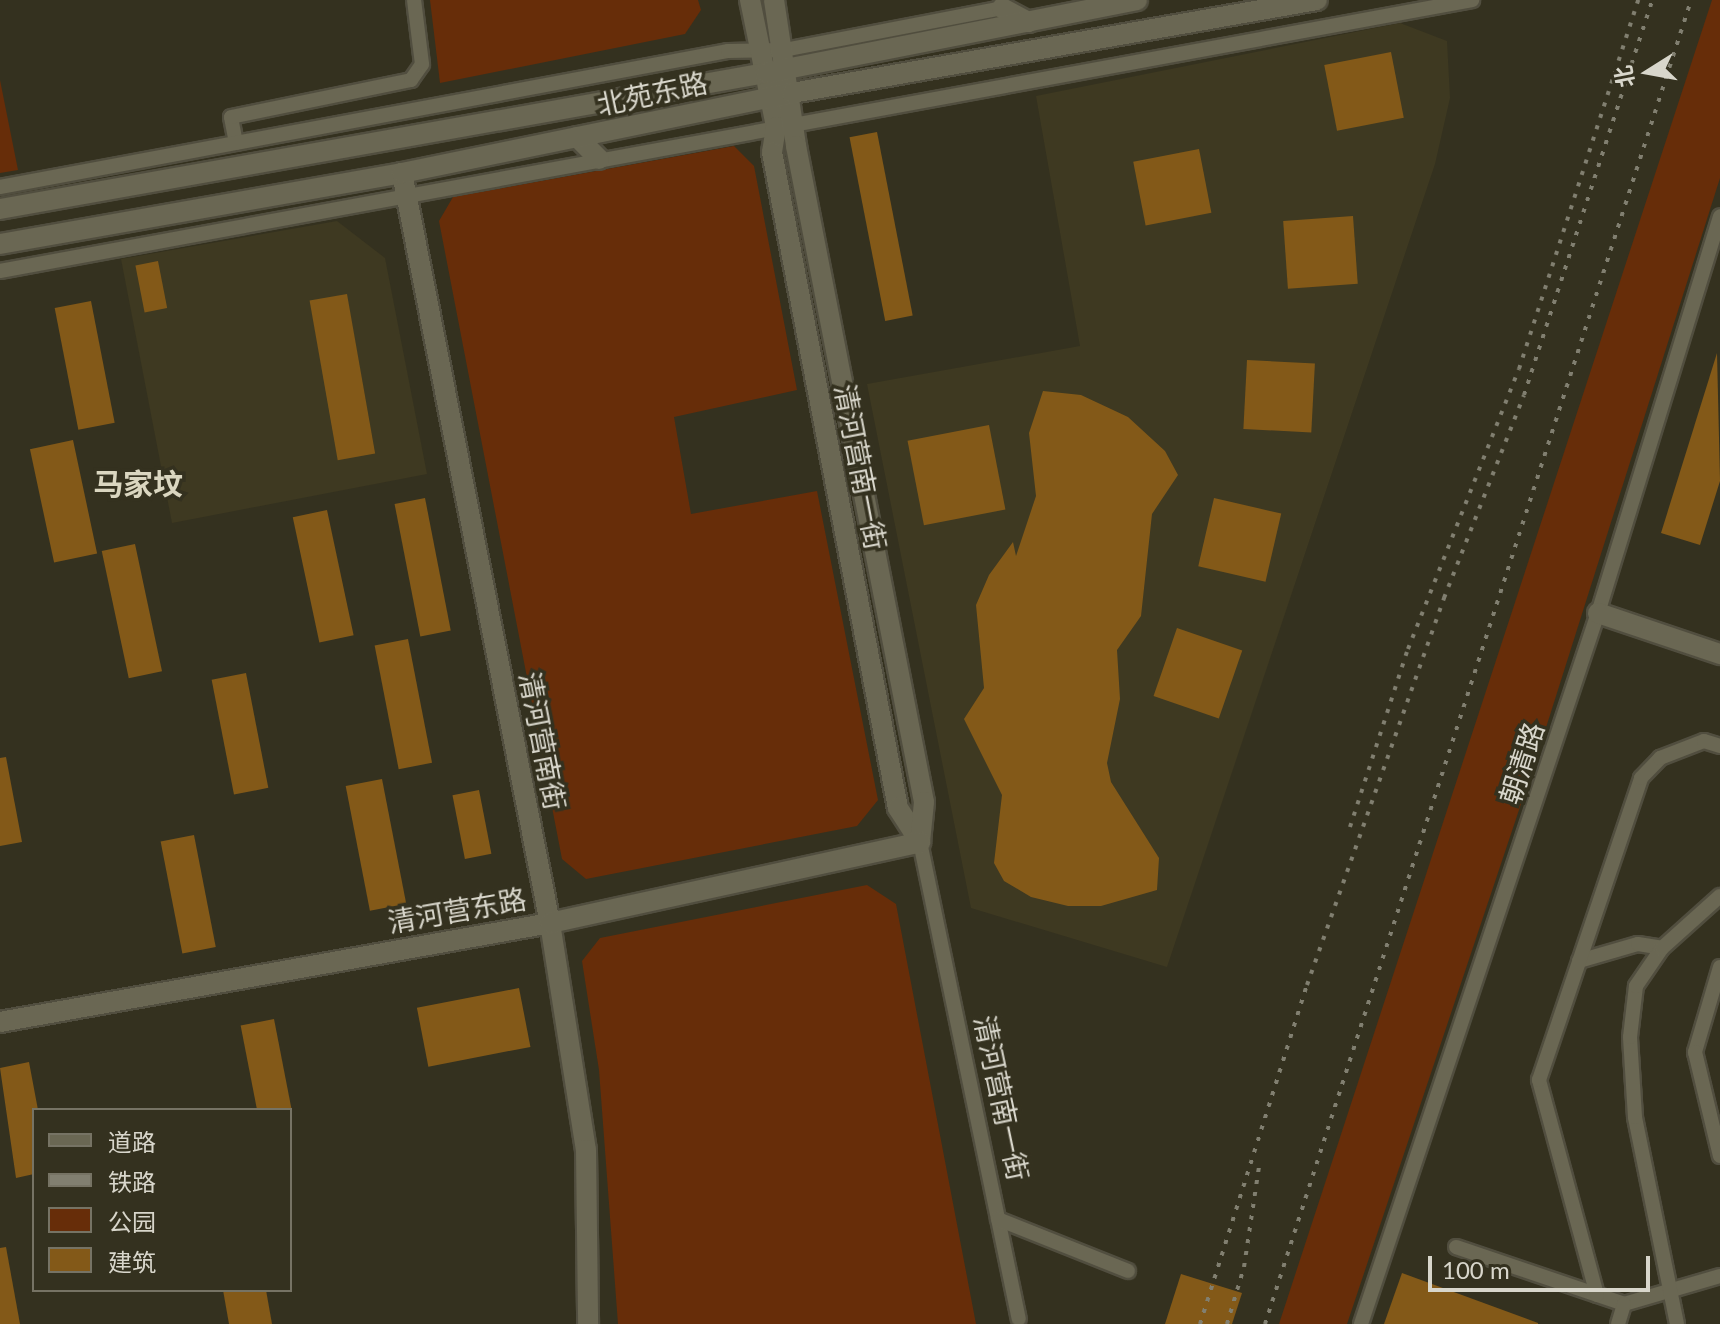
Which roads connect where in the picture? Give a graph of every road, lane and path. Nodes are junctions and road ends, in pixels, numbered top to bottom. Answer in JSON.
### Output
{"nodes":[{"id":1,"x":414,"y":0,"type":"edge"},
{"id":2,"x":750,"y":0,"type":"edge"},
{"id":3,"x":774,"y":0,"type":"edge"},
{"id":4,"x":1137,"y":0,"type":"edge"},
{"id":5,"x":1317,"y":0,"type":"edge"},
{"id":6,"x":1472,"y":0,"type":"edge"},
{"id":7,"x":1002,"y":8,"type":"joint"},
{"id":8,"x":1028,"y":22,"type":"junction"},
{"id":9,"x":761,"y":51,"type":"junction"},
{"id":10,"x":786,"y":60,"type":"junction"},
{"id":11,"x":766,"y":73,"type":"junction"},
{"id":12,"x":792,"y":93,"type":"junction"},
{"id":13,"x":771,"y":97,"type":"junction"},
{"id":14,"x":785,"y":125,"type":"junction"},
{"id":15,"x":577,"y":137,"type":"junction"},
{"id":16,"x":236,"y":143,"type":"junction"},
{"id":17,"x":599,"y":159,"type":"junction"},
{"id":18,"x":402,"y":173,"type":"junction"},
{"id":19,"x":0,"y":187,"type":"edge"},
{"id":20,"x":407,"y":195,"type":"junction"},
{"id":21,"x":0,"y":209,"type":"edge"},
{"id":22,"x":1720,"y":216,"type":"edge"},
{"id":23,"x":0,"y":244,"type":"edge"},
{"id":24,"x":0,"y":271,"type":"edge"},
{"id":25,"x":1598,"y":613,"type":"junction"},
{"id":26,"x":1720,"y":654,"type":"edge"},
{"id":27,"x":1720,"y":746,"type":"edge"},
{"id":28,"x":920,"y":842,"type":"junction"},
{"id":29,"x":1720,"y":896,"type":"edge"},
{"id":30,"x":550,"y":923,"type":"junction"},
{"id":31,"x":1662,"y":948,"type":"junction"},
{"id":32,"x":1579,"y":961,"type":"junction"},
{"id":33,"x":1720,"y":967,"type":"edge"},
{"id":34,"x":0,"y":1022,"type":"edge"},
{"id":35,"x":1720,"y":1156,"type":"edge"},
{"id":36,"x":998,"y":1219,"type":"junction"},
{"id":37,"x":1456,"y":1247,"type":"dead end"},
{"id":38,"x":1128,"y":1271,"type":"dead end"},
{"id":39,"x":1720,"y":1276,"type":"edge"},
{"id":40,"x":1669,"y":1293,"type":"junction"},
{"id":41,"x":1597,"y":1295,"type":"junction"},
{"id":42,"x":1624,"y":1304,"type":"junction"},
{"id":43,"x":1019,"y":1319,"type":"dead end"},
{"id":44,"x":588,"y":1324,"type":"edge"},
{"id":45,"x":1361,"y":1324,"type":"edge"},
{"id":46,"x":1618,"y":1324,"type":"edge"},
{"id":47,"x":1677,"y":1324,"type":"edge"}],
"edges":[{"from":1,"to":16,"type":"street"},
{"from":2,"to":9,"type":"street","name":"清河营南一街"},
{"from":3,"to":10,"type":"street","name":"清河营南一街"},
{"from":4,"to":8,"type":"street","name":"北苑东路"},
{"from":5,"to":12,"type":"street","name":"北苑东路"},
{"from":6,"to":14,"type":"street"},
{"from":7,"to":8,"type":"street"},
{"from":7,"to":10,"type":"street"},
{"from":8,"to":10,"type":"street","name":"北苑东路"},
{"from":9,"to":10,"type":"street"},
{"from":9,"to":11,"type":"street","name":"清河营南一街"},
{"from":9,"to":16,"type":"street"},
{"from":10,"to":11,"type":"street","name":"北苑东路"},
{"from":10,"to":12,"type":"street","name":"清河营南一街"},
{"from":11,"to":13,"type":"street","name":"清河营南一街"},
{"from":11,"to":21,"type":"street","name":"北苑东路"},
{"from":12,"to":13,"type":"street","name":"北苑东路"},
{"from":12,"to":14,"type":"street","name":"清河营南一街"},
{"from":13,"to":14,"type":"street","name":"清河营南一街"},
{"from":13,"to":15,"type":"street","name":"北苑东路"},
{"from":14,"to":17,"type":"street"},
{"from":14,"to":28,"type":"street","name":"清河营南一街"},
{"from":15,"to":17,"type":"street"},
{"from":15,"to":18,"type":"street","name":"北苑东路"},
{"from":16,"to":19,"type":"street"},
{"from":17,"to":20,"type":"street"},
{"from":18,"to":20,"type":"street","name":"清河营南街"},
{"from":18,"to":23,"type":"street","name":"北苑东路"},
{"from":20,"to":24,"type":"street"},
{"from":20,"to":30,"type":"street","name":"清河营南街"},
{"from":22,"to":25,"type":"street","name":"朝清路"},
{"from":25,"to":26,"type":"street"},
{"from":25,"to":45,"type":"street","name":"朝清路"},
{"from":27,"to":32,"type":"street"},
{"from":28,"to":30,"type":"street","name":"清河营东路"},
{"from":28,"to":36,"type":"street","name":"清河营南一街"},
{"from":29,"to":31,"type":"street"},
{"from":30,"to":34,"type":"street","name":"清河营东路"},
{"from":30,"to":44,"type":"street","name":"清河营南街"},
{"from":31,"to":32,"type":"street"},
{"from":31,"to":40,"type":"street"},
{"from":32,"to":41,"type":"street"},
{"from":33,"to":35,"type":"street"},
{"from":36,"to":38,"type":"street"},
{"from":36,"to":43,"type":"street","name":"清河营南一街"},
{"from":37,"to":41,"type":"street"},
{"from":39,"to":40,"type":"street"},
{"from":40,"to":42,"type":"street"},
{"from":40,"to":47,"type":"street"},
{"from":41,"to":42,"type":"street"},
{"from":42,"to":46,"type":"street"}]}
